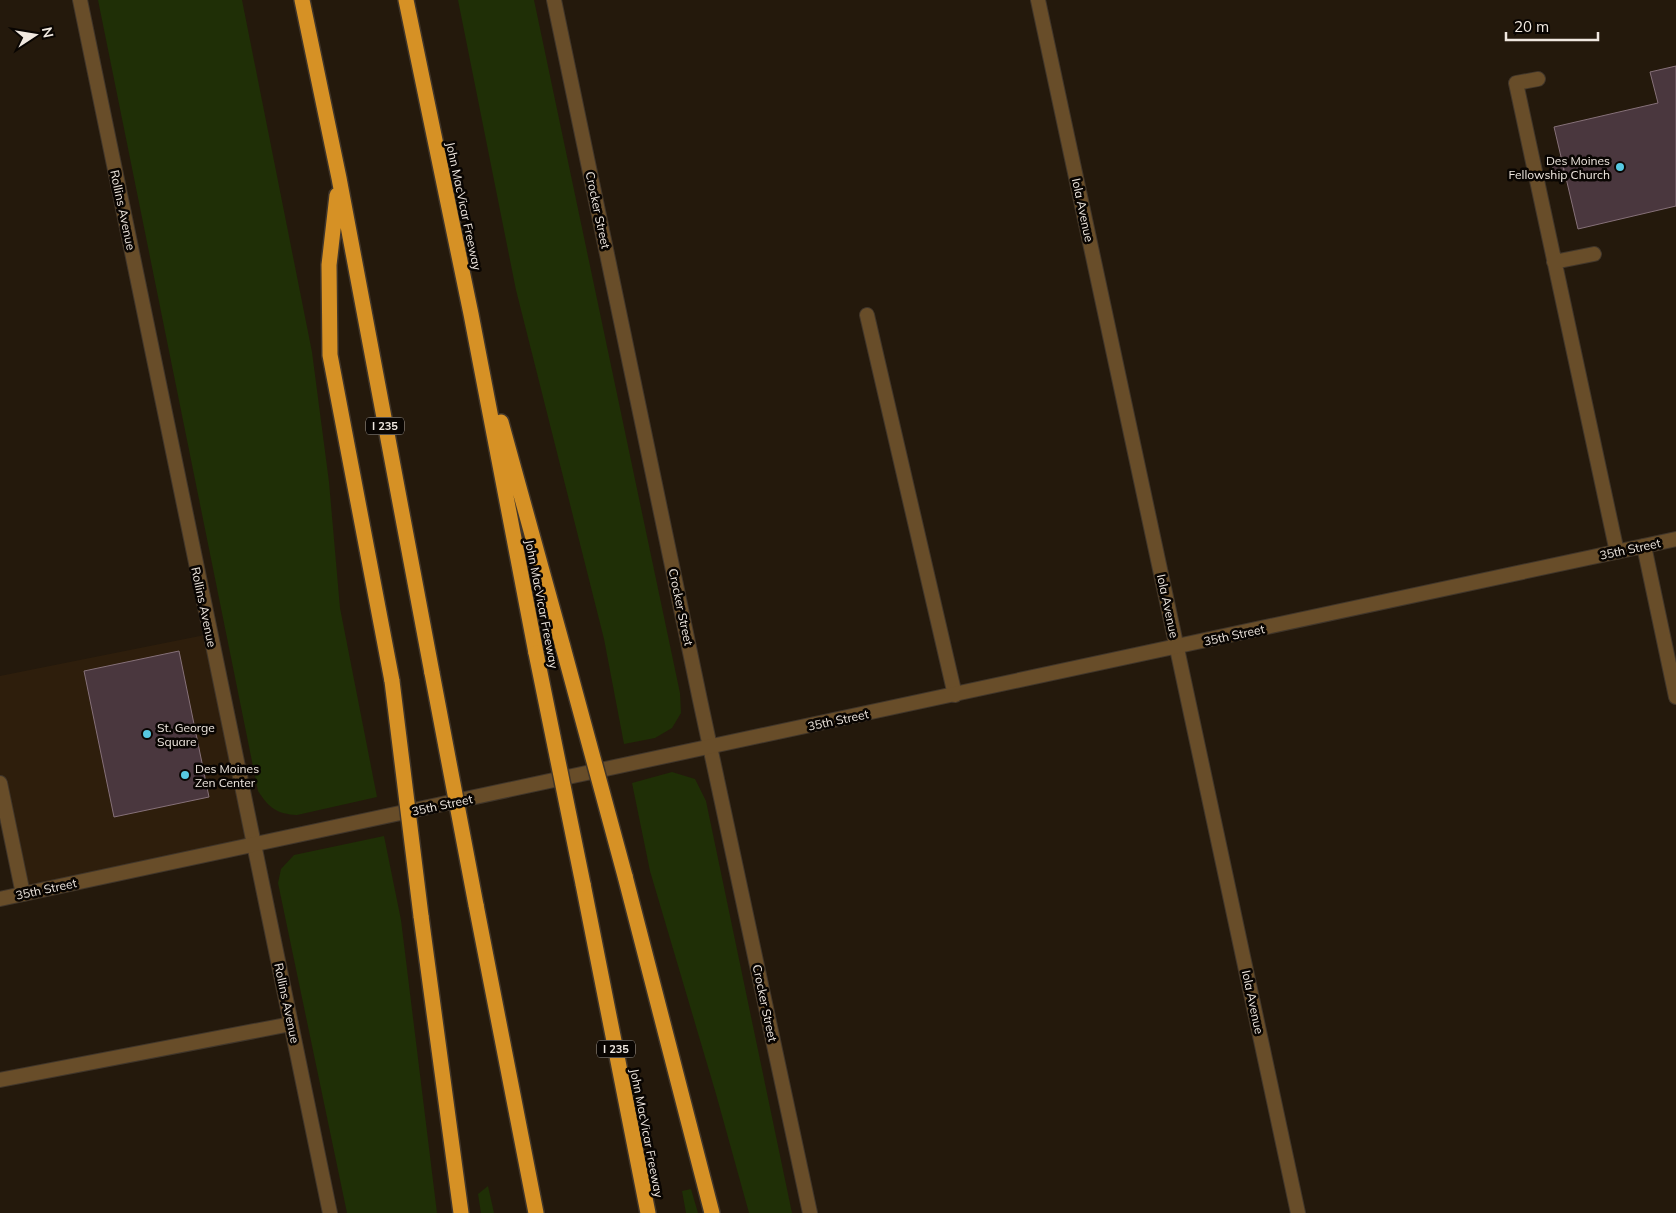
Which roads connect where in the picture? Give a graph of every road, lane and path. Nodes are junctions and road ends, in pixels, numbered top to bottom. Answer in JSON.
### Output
{"nodes":[{"id":1,"x":80,"y":0,"type":"edge"},
{"id":2,"x":302,"y":0,"type":"edge"},
{"id":3,"x":406,"y":0,"type":"edge"},
{"id":4,"x":554,"y":0,"type":"edge"},
{"id":5,"x":1038,"y":0,"type":"edge"},
{"id":6,"x":1538,"y":78,"type":"dead end"},
{"id":7,"x":338,"y":178,"type":"junction"},
{"id":8,"x":1594,"y":254,"type":"dead end"},
{"id":9,"x":1554,"y":262,"type":"junction"},
{"id":10,"x":471,"y":314,"type":"junction"},
{"id":11,"x":867,"y":315,"type":"dead end"},
{"id":12,"x":1676,"y":539,"type":"edge"},
{"id":13,"x":1644,"y":546,"type":"junction"},
{"id":14,"x":1617,"y":552,"type":"junction"},
{"id":15,"x":1176,"y":647,"type":"junction"},
{"id":16,"x":954,"y":695,"type":"junction"},
{"id":17,"x":1676,"y":697,"type":"edge"},
{"id":18,"x":710,"y":747,"type":"junction"},
{"id":19,"x":0,"y":783,"type":"edge"},
{"id":20,"x":254,"y":845,"type":"junction"},
{"id":21,"x":23,"y":894,"type":"junction"},
{"id":22,"x":0,"y":899,"type":"edge"},
{"id":23,"x":291,"y":1024,"type":"junction"},
{"id":24,"x":0,"y":1080,"type":"edge"},
{"id":25,"x":330,"y":1213,"type":"edge"},
{"id":26,"x":461,"y":1213,"type":"edge"},
{"id":27,"x":536,"y":1213,"type":"edge"},
{"id":28,"x":648,"y":1213,"type":"edge"},
{"id":29,"x":712,"y":1213,"type":"edge"},
{"id":30,"x":810,"y":1213,"type":"edge"},
{"id":31,"x":1298,"y":1213,"type":"edge"}],
"edges":[{"from":1,"to":20,"type":"street","name":"Rollins Avenue"},
{"from":2,"to":7,"type":"highway","number":"I 235"},
{"from":3,"to":10,"type":"highway","name":"John MacVicar Freeway","number":"I 235"},
{"from":4,"to":18,"type":"street","name":"Crocker Street"},
{"from":5,"to":15,"type":"street","name":"Iola Avenue"},
{"from":6,"to":9,"type":"street"},
{"from":7,"to":26,"type":"highway","bridge":true},
{"from":7,"to":27,"type":"highway","number":"I 235","bridge":true},
{"from":8,"to":9,"type":"street"},
{"from":9,"to":14,"type":"street"},
{"from":10,"to":28,"type":"highway","name":"John MacVicar Freeway","number":"I 235","bridge":true},
{"from":10,"to":29,"type":"highway","bridge":true},
{"from":11,"to":16,"type":"street"},
{"from":12,"to":13,"type":"street","name":"35th Street"},
{"from":13,"to":14,"type":"street","name":"35th Street"},
{"from":13,"to":17,"type":"street"},
{"from":14,"to":15,"type":"street","name":"35th Street"},
{"from":15,"to":16,"type":"street","name":"35th Street"},
{"from":15,"to":31,"type":"street","name":"Iola Avenue"},
{"from":16,"to":18,"type":"street","name":"35th Street"},
{"from":18,"to":20,"type":"street","name":"35th Street"},
{"from":18,"to":30,"type":"street","name":"Crocker Street"},
{"from":19,"to":21,"type":"street"},
{"from":20,"to":21,"type":"street","name":"35th Street"},
{"from":20,"to":23,"type":"street","name":"Rollins Avenue"},
{"from":21,"to":22,"type":"street","name":"35th Street"},
{"from":23,"to":24,"type":"street"},
{"from":23,"to":25,"type":"street","name":"Rollins Avenue"}]}
